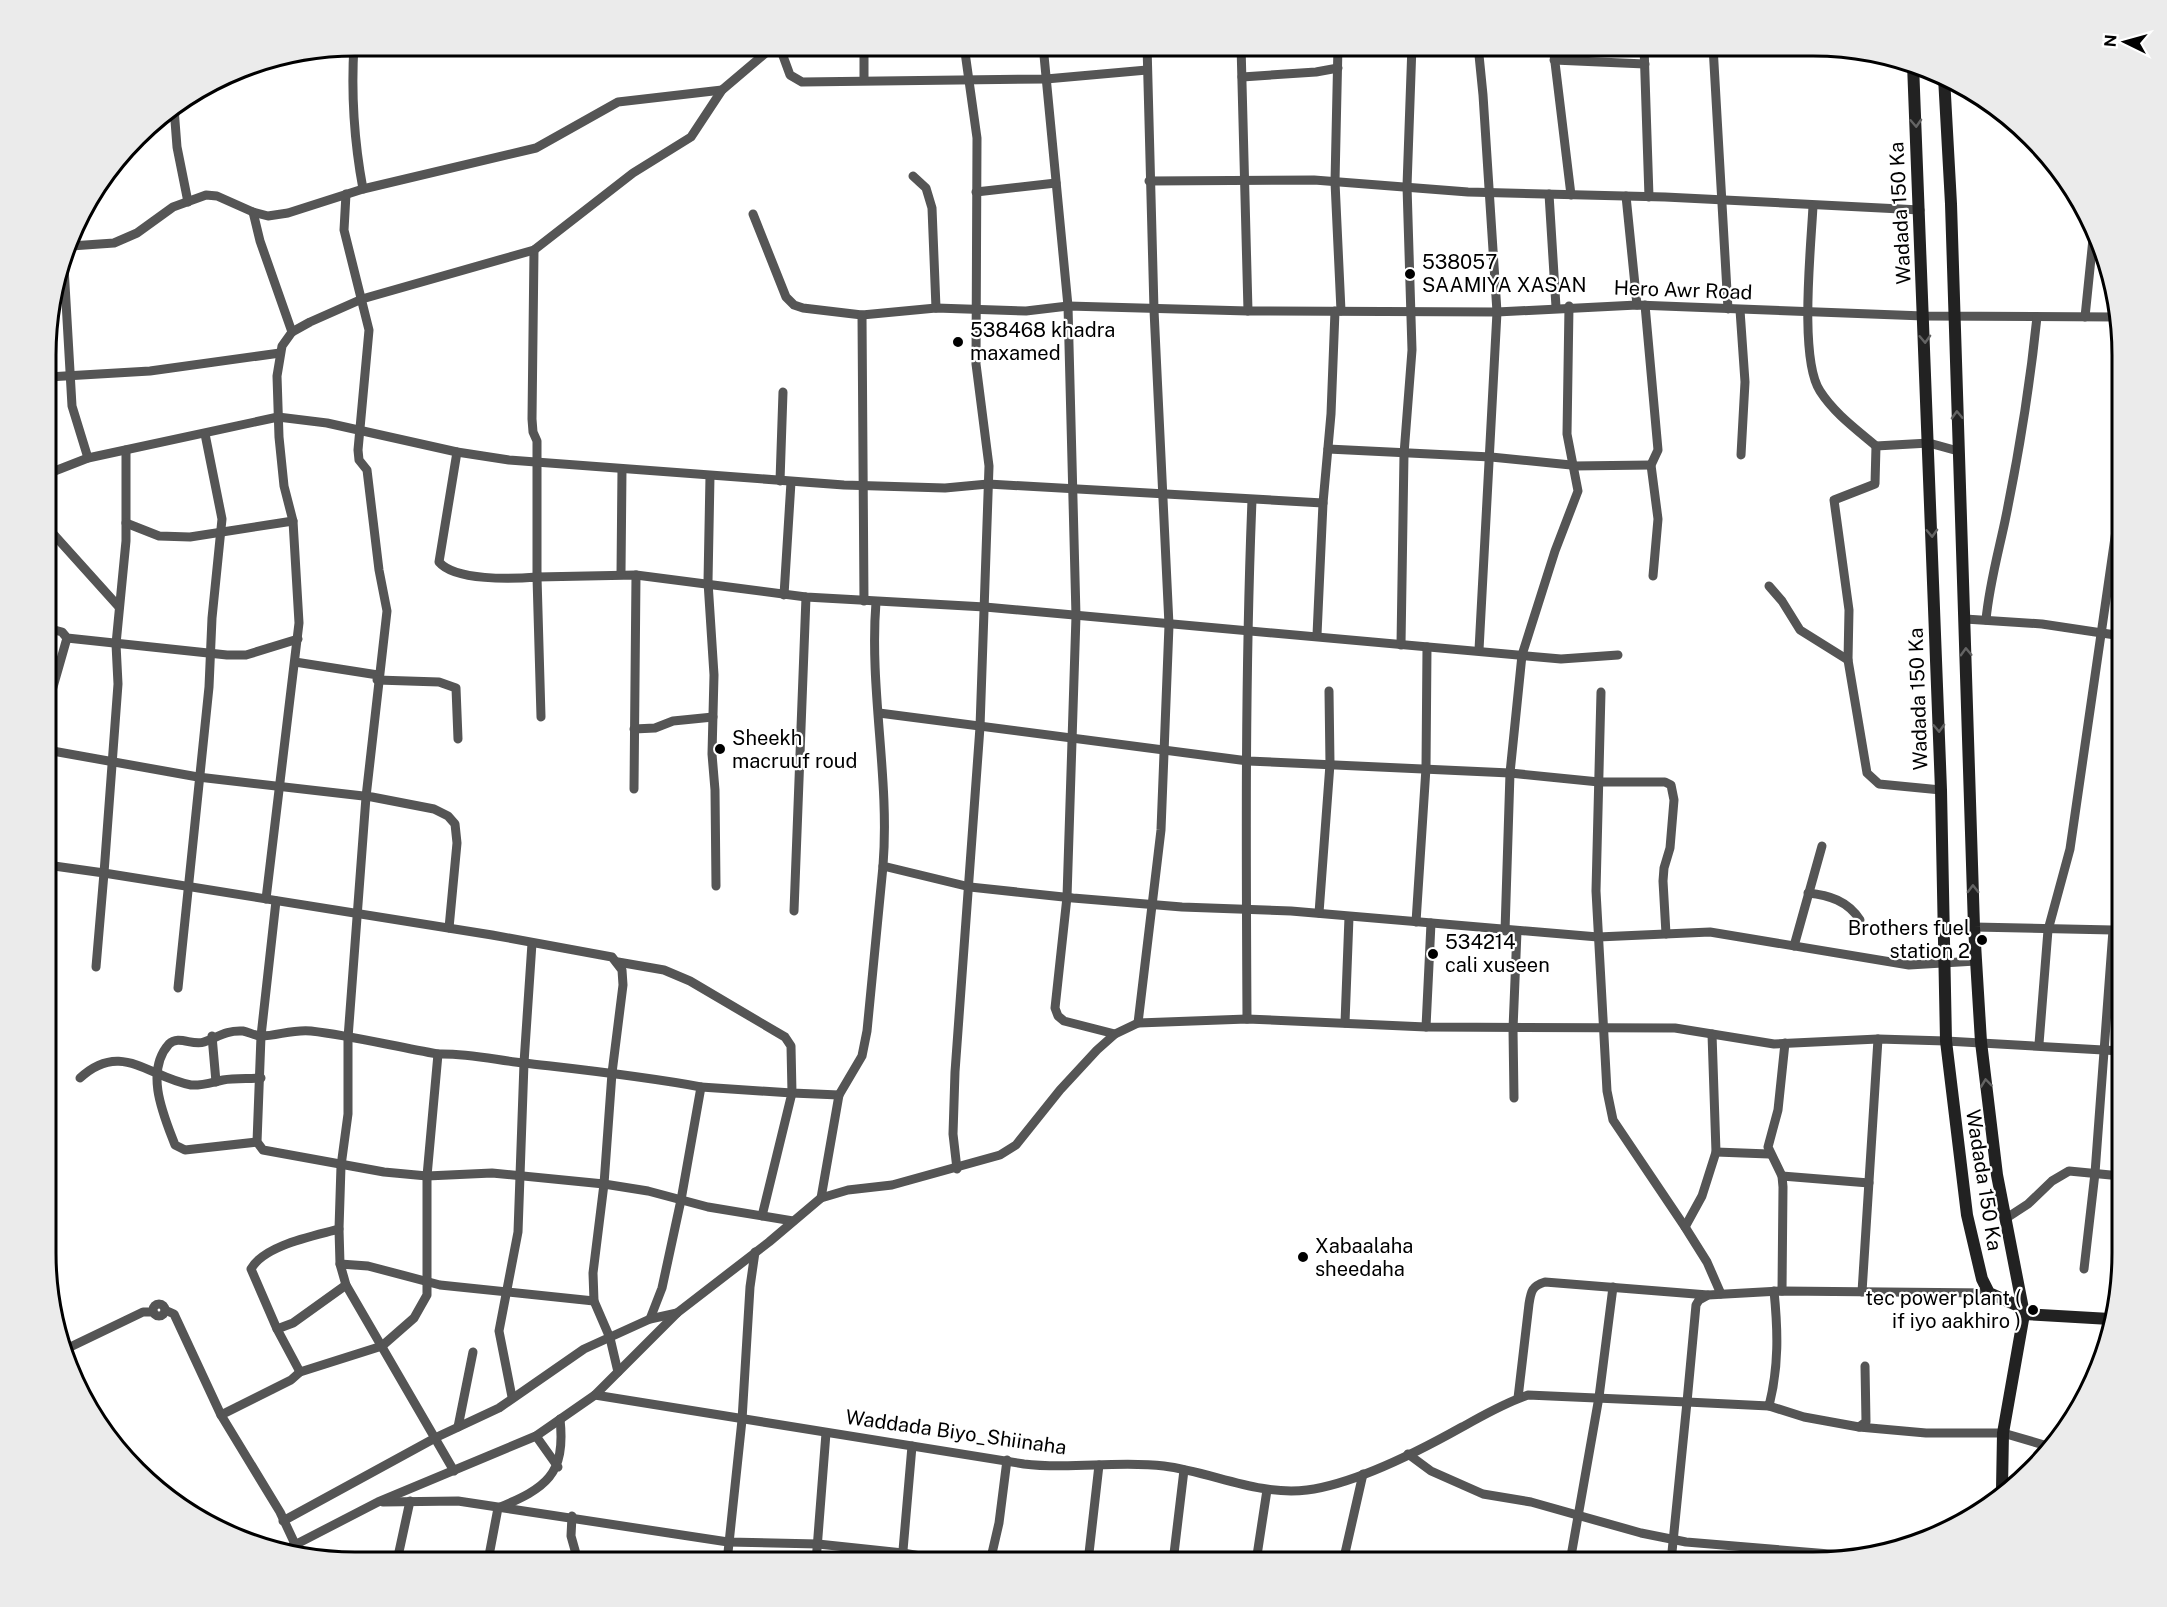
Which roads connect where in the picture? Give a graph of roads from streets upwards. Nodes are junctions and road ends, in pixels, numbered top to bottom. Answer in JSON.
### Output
{"nodes":[{"id":1,"x":353,"y":56,"type":"edge"},
{"id":2,"x":762,"y":56,"type":"edge"},
{"id":3,"x":783,"y":56,"type":"edge"},
{"id":4,"x":864,"y":56,"type":"edge"},
{"id":5,"x":966,"y":56,"type":"edge"},
{"id":6,"x":1044,"y":56,"type":"edge"},
{"id":7,"x":1147,"y":56,"type":"edge"},
{"id":8,"x":1241,"y":56,"type":"edge"},
{"id":9,"x":1338,"y":56,"type":"edge"},
{"id":10,"x":1412,"y":56,"type":"edge"},
{"id":11,"x":1479,"y":56,"type":"edge"},
{"id":12,"x":1554,"y":56,"type":"edge"},
{"id":13,"x":1645,"y":56,"type":"edge"},
{"id":14,"x":1714,"y":56,"type":"edge"},
{"id":15,"x":1554,"y":60,"type":"junction"},
{"id":16,"x":1645,"y":64,"type":"junction"},
{"id":17,"x":1338,"y":68,"type":"junction"},
{"id":18,"x":1147,"y":70,"type":"junction"},
{"id":19,"x":1913,"y":73,"type":"edge"},
{"id":20,"x":1242,"y":76,"type":"junction"},
{"id":21,"x":970,"y":79,"type":"junction"},
{"id":22,"x":1046,"y":79,"type":"junction"},
{"id":23,"x":864,"y":80,"type":"junction"},
{"id":24,"x":1944,"y":86,"type":"edge"},
{"id":25,"x":722,"y":90,"type":"junction"},
{"id":26,"x":175,"y":115,"type":"edge"},
{"id":27,"x":913,"y":176,"type":"dead end"},
{"id":28,"x":1246,"y":179,"type":"junction"},
{"id":29,"x":1149,"y":181,"type":"junction"},
{"id":30,"x":1335,"y":182,"type":"junction"},
{"id":31,"x":1056,"y":183,"type":"junction"},
{"id":32,"x":1407,"y":186,"type":"junction"},
{"id":33,"x":363,"y":189,"type":"junction"},
{"id":34,"x":976,"y":192,"type":"junction"},
{"id":35,"x":1490,"y":193,"type":"junction"},
{"id":36,"x":346,"y":194,"type":"junction"},
{"id":37,"x":1549,"y":194,"type":"junction"},
{"id":38,"x":1571,"y":195,"type":"junction"},
{"id":39,"x":1626,"y":196,"type":"junction"},
{"id":40,"x":1650,"y":197,"type":"junction"},
{"id":41,"x":1721,"y":201,"type":"junction"},
{"id":42,"x":188,"y":202,"type":"junction"},
{"id":43,"x":1813,"y":207,"type":"junction"},
{"id":44,"x":1920,"y":210,"type":"junction"},
{"id":45,"x":253,"y":212,"type":"junction"},
{"id":46,"x":753,"y":214,"type":"dead end"},
{"id":47,"x":76,"y":246,"type":"edge"},
{"id":48,"x":2092,"y":248,"type":"edge"},
{"id":49,"x":534,"y":250,"type":"junction"},
{"id":50,"x":65,"y":282,"type":"edge"},
{"id":51,"x":362,"y":299,"type":"junction"},
{"id":52,"x":1641,"y":305,"type":"junction"},
{"id":53,"x":1068,"y":306,"type":"junction"},
{"id":54,"x":1569,"y":306,"type":"junction"},
{"id":55,"x":1556,"y":307,"type":"junction"},
{"id":56,"x":936,"y":308,"type":"junction"},
{"id":57,"x":1728,"y":309,"type":"junction"},
{"id":58,"x":977,"y":310,"type":"junction"},
{"id":59,"x":1154,"y":310,"type":"junction"},
{"id":60,"x":1740,"y":310,"type":"junction"},
{"id":61,"x":1248,"y":311,"type":"junction"},
{"id":62,"x":1338,"y":311,"type":"junction"},
{"id":63,"x":1412,"y":312,"type":"junction"},
{"id":64,"x":1497,"y":312,"type":"junction"},
{"id":65,"x":1808,"y":313,"type":"junction"},
{"id":66,"x":862,"y":315,"type":"junction"},
{"id":67,"x":1953,"y":315,"type":"junction"},
{"id":68,"x":1924,"y":316,"type":"junction"},
{"id":69,"x":2037,"y":316,"type":"junction"},
{"id":70,"x":2085,"y":317,"type":"junction"},
{"id":71,"x":2109,"y":317,"type":"edge"},
{"id":72,"x":292,"y":332,"type":"junction"},
{"id":73,"x":280,"y":354,"type":"junction"},
{"id":74,"x":70,"y":376,"type":"junction"},
{"id":75,"x":56,"y":377,"type":"edge"},
{"id":76,"x":783,"y":392,"type":"dead end"},
{"id":77,"x":278,"y":417,"type":"junction"},
{"id":78,"x":358,"y":430,"type":"junction"},
{"id":79,"x":205,"y":434,"type":"junction"},
{"id":80,"x":1929,"y":443,"type":"junction"},
{"id":81,"x":1876,"y":446,"type":"junction"},
{"id":82,"x":1328,"y":448,"type":"junction"},
{"id":83,"x":126,"y":450,"type":"junction"},
{"id":84,"x":1958,"y":451,"type":"junction"},
{"id":85,"x":457,"y":452,"type":"junction"},
{"id":86,"x":1404,"y":454,"type":"junction"},
{"id":87,"x":1741,"y":455,"type":"dead end"},
{"id":88,"x":1491,"y":457,"type":"junction"},
{"id":89,"x":88,"y":458,"type":"junction"},
{"id":90,"x":537,"y":462,"type":"junction"},
{"id":91,"x":1651,"y":465,"type":"junction"},
{"id":92,"x":1572,"y":466,"type":"junction"},
{"id":93,"x":622,"y":469,"type":"junction"},
{"id":94,"x":56,"y":470,"type":"edge"},
{"id":95,"x":710,"y":476,"type":"junction"},
{"id":96,"x":786,"y":481,"type":"junction"},
{"id":97,"x":988,"y":484,"type":"junction"},
{"id":98,"x":863,"y":486,"type":"junction"},
{"id":99,"x":1074,"y":490,"type":"junction"},
{"id":100,"x":1164,"y":494,"type":"junction"},
{"id":101,"x":1252,"y":500,"type":"junction"},
{"id":102,"x":1323,"y":503,"type":"junction"},
{"id":103,"x":293,"y":521,"type":"junction"},
{"id":104,"x":126,"y":523,"type":"junction"},
{"id":105,"x":220,"y":533,"type":"junction"},
{"id":106,"x":56,"y":537,"type":"edge"},
{"id":107,"x":2112,"y":557,"type":"edge"},
{"id":108,"x":621,"y":574,"type":"junction"},
{"id":109,"x":636,"y":574,"type":"junction"},
{"id":110,"x":1653,"y":576,"type":"dead end"},
{"id":111,"x":537,"y":577,"type":"junction"},
{"id":112,"x":708,"y":582,"type":"junction"},
{"id":113,"x":1769,"y":586,"type":"dead end"},
{"id":114,"x":784,"y":595,"type":"junction"},
{"id":115,"x":806,"y":597,"type":"junction"},
{"id":116,"x":864,"y":601,"type":"junction"},
{"id":117,"x":876,"y":602,"type":"junction"},
{"id":118,"x":119,"y":607,"type":"junction"},
{"id":119,"x":985,"y":607,"type":"junction"},
{"id":120,"x":1076,"y":616,"type":"junction"},
{"id":121,"x":1965,"y":619,"type":"junction"},
{"id":122,"x":1986,"y":620,"type":"junction"},
{"id":123,"x":1169,"y":624,"type":"junction"},
{"id":124,"x":1247,"y":629,"type":"junction"},
{"id":125,"x":56,"y":630,"type":"edge"},
{"id":126,"x":2101,"y":632,"type":"junction"},
{"id":127,"x":2112,"y":634,"type":"edge"},
{"id":128,"x":1317,"y":635,"type":"junction"},
{"id":129,"x":68,"y":638,"type":"junction"},
{"id":130,"x":298,"y":639,"type":"junction"},
{"id":131,"x":116,"y":644,"type":"junction"},
{"id":132,"x":1401,"y":645,"type":"junction"},
{"id":133,"x":1427,"y":647,"type":"junction"},
{"id":134,"x":1479,"y":650,"type":"junction"},
{"id":135,"x":212,"y":653,"type":"junction"},
{"id":136,"x":1522,"y":655,"type":"junction"},
{"id":137,"x":1618,"y":655,"type":"dead end"},
{"id":138,"x":1848,"y":660,"type":"junction"},
{"id":139,"x":295,"y":662,"type":"junction"},
{"id":140,"x":56,"y":678,"type":"edge"},
{"id":141,"x":377,"y":678,"type":"junction"},
{"id":142,"x":1329,"y":692,"type":"dead end"},
{"id":143,"x":1600,"y":692,"type":"dead end"},
{"id":144,"x":879,"y":713,"type":"junction"},
{"id":145,"x":542,"y":717,"type":"dead end"},
{"id":146,"x":713,"y":717,"type":"junction"},
{"id":147,"x":980,"y":727,"type":"junction"},
{"id":148,"x":634,"y":729,"type":"junction"},
{"id":149,"x":1073,"y":737,"type":"junction"},
{"id":150,"x":458,"y":740,"type":"dead end"},
{"id":151,"x":1165,"y":749,"type":"junction"},
{"id":152,"x":56,"y":752,"type":"edge"},
{"id":153,"x":111,"y":761,"type":"junction"},
{"id":154,"x":1248,"y":761,"type":"junction"},
{"id":155,"x":1330,"y":765,"type":"junction"},
{"id":156,"x":1426,"y":768,"type":"junction"},
{"id":157,"x":1510,"y":772,"type":"junction"},
{"id":158,"x":198,"y":777,"type":"junction"},
{"id":159,"x":1599,"y":782,"type":"junction"},
{"id":160,"x":280,"y":786,"type":"junction"},
{"id":161,"x":634,"y":789,"type":"dead end"},
{"id":162,"x":1941,"y":790,"type":"junction"},
{"id":163,"x":366,"y":797,"type":"junction"},
{"id":164,"x":1822,"y":846,"type":"dead end"},
{"id":165,"x":56,"y":866,"type":"edge"},
{"id":166,"x":883,"y":866,"type":"junction"},
{"id":167,"x":104,"y":873,"type":"junction"},
{"id":168,"x":716,"y":886,"type":"dead end"},
{"id":169,"x":969,"y":887,"type":"junction"},
{"id":170,"x":189,"y":888,"type":"junction"},
{"id":171,"x":1808,"y":893,"type":"junction"},
{"id":172,"x":1067,"y":897,"type":"junction"},
{"id":173,"x":271,"y":900,"type":"junction"},
{"id":174,"x":1152,"y":904,"type":"junction"},
{"id":175,"x":1246,"y":910,"type":"junction"},
{"id":176,"x":794,"y":911,"type":"dead end"},
{"id":177,"x":356,"y":913,"type":"junction"},
{"id":178,"x":1319,"y":914,"type":"junction"},
{"id":179,"x":1349,"y":917,"type":"junction"},
{"id":180,"x":1860,"y":920,"type":"dead end"},
{"id":181,"x":1416,"y":922,"type":"junction"},
{"id":182,"x":1431,"y":923,"type":"junction"},
{"id":183,"x":1974,"y":927,"type":"junction"},
{"id":184,"x":448,"y":928,"type":"junction"},
{"id":185,"x":2048,"y":930,"type":"junction"},
{"id":186,"x":2112,"y":930,"type":"edge"},
{"id":187,"x":1506,"y":931,"type":"junction"},
{"id":188,"x":1517,"y":931,"type":"junction"},
{"id":189,"x":1666,"y":934,"type":"junction"},
{"id":190,"x":1598,"y":937,"type":"junction"},
{"id":191,"x":532,"y":943,"type":"junction"},
{"id":192,"x":2112,"y":945,"type":"edge"},
{"id":193,"x":1794,"y":946,"type":"junction"},
{"id":194,"x":1976,"y":961,"type":"junction"},
{"id":195,"x":618,"y":962,"type":"junction"},
{"id":196,"x":1946,"y":962,"type":"junction"},
{"id":197,"x":96,"y":968,"type":"dead end"},
{"id":198,"x":178,"y":988,"type":"dead end"},
{"id":199,"x":1246,"y":1019,"type":"junction"},
{"id":200,"x":1138,"y":1023,"type":"junction"},
{"id":201,"x":1345,"y":1023,"type":"junction"},
{"id":202,"x":1426,"y":1027,"type":"junction"},
{"id":203,"x":1604,"y":1028,"type":"junction"},
{"id":204,"x":1513,"y":1029,"type":"junction"},
{"id":205,"x":1115,"y":1034,"type":"junction"},
{"id":206,"x":1712,"y":1034,"type":"junction"},
{"id":207,"x":212,"y":1036,"type":"junction"},
{"id":208,"x":261,"y":1036,"type":"junction"},
{"id":209,"x":348,"y":1038,"type":"junction"},
{"id":210,"x":1878,"y":1039,"type":"junction"},
{"id":211,"x":1946,"y":1041,"type":"junction"},
{"id":212,"x":1981,"y":1042,"type":"junction"},
{"id":213,"x":1785,"y":1043,"type":"junction"},
{"id":214,"x":2039,"y":1044,"type":"junction"},
{"id":215,"x":2105,"y":1050,"type":"junction"},
{"id":216,"x":2112,"y":1050,"type":"edge"},
{"id":217,"x":438,"y":1054,"type":"junction"},
{"id":218,"x":524,"y":1063,"type":"junction"},
{"id":219,"x":612,"y":1073,"type":"junction"},
{"id":220,"x":158,"y":1076,"type":"junction"},
{"id":221,"x":80,"y":1077,"type":"dead end"},
{"id":222,"x":261,"y":1078,"type":"junction"},
{"id":223,"x":216,"y":1082,"type":"junction"},
{"id":224,"x":701,"y":1087,"type":"junction"},
{"id":225,"x":792,"y":1093,"type":"junction"},
{"id":226,"x":839,"y":1095,"type":"junction"},
{"id":227,"x":1514,"y":1098,"type":"dead end"},
{"id":228,"x":257,"y":1142,"type":"junction"},
{"id":229,"x":1716,"y":1152,"type":"junction"},
{"id":230,"x":1769,"y":1154,"type":"junction"},
{"id":231,"x":341,"y":1166,"type":"junction"},
{"id":232,"x":957,"y":1169,"type":"junction"},
{"id":233,"x":2095,"y":1173,"type":"junction"},
{"id":234,"x":519,"y":1175,"type":"junction"},
{"id":235,"x":2112,"y":1175,"type":"edge"},
{"id":236,"x":427,"y":1176,"type":"junction"},
{"id":237,"x":1782,"y":1176,"type":"junction"},
{"id":238,"x":1869,"y":1183,"type":"junction"},
{"id":239,"x":604,"y":1184,"type":"junction"},
{"id":240,"x":821,"y":1198,"type":"junction"},
{"id":241,"x":681,"y":1200,"type":"junction"},
{"id":242,"x":762,"y":1216,"type":"junction"},
{"id":243,"x":2006,"y":1219,"type":"junction"},
{"id":244,"x":793,"y":1221,"type":"junction"},
{"id":245,"x":1685,"y":1227,"type":"junction"},
{"id":246,"x":339,"y":1228,"type":"junction"},
{"id":247,"x":755,"y":1251,"type":"junction"},
{"id":248,"x":340,"y":1264,"type":"junction"},
{"id":249,"x":2085,"y":1269,"type":"dead end"},
{"id":250,"x":426,"y":1280,"type":"junction"},
{"id":251,"x":346,"y":1285,"type":"junction"},
{"id":252,"x":1613,"y":1287,"type":"junction"},
{"id":253,"x":1778,"y":1291,"type":"junction"},
{"id":254,"x":507,"y":1292,"type":"junction"},
{"id":255,"x":1862,"y":1292,"type":"junction"},
{"id":256,"x":1989,"y":1293,"type":"junction"},
{"id":257,"x":1721,"y":1294,"type":"junction"},
{"id":258,"x":1708,"y":1295,"type":"junction"},
{"id":259,"x":594,"y":1301,"type":"junction"},
{"id":260,"x":2022,"y":1310,"type":"junction"},
{"id":261,"x":677,"y":1313,"type":"junction"},
{"id":262,"x":2104,"y":1318,"type":"edge"},
{"id":263,"x":650,"y":1319,"type":"junction"},
{"id":264,"x":277,"y":1329,"type":"junction"},
{"id":265,"x":610,"y":1338,"type":"junction"},
{"id":266,"x":382,"y":1346,"type":"junction"},
{"id":267,"x":71,"y":1347,"type":"edge"},
{"id":268,"x":473,"y":1352,"type":"dead end"},
{"id":269,"x":1865,"y":1366,"type":"dead end"},
{"id":270,"x":300,"y":1372,"type":"junction"},
{"id":271,"x":618,"y":1372,"type":"junction"},
{"id":272,"x":595,"y":1395,"type":"junction"},
{"id":273,"x":512,"y":1396,"type":"junction"},
{"id":274,"x":1599,"y":1397,"type":"junction"},
{"id":275,"x":1518,"y":1398,"type":"junction"},
{"id":276,"x":1688,"y":1402,"type":"junction"},
{"id":277,"x":1768,"y":1406,"type":"junction"},
{"id":278,"x":221,"y":1415,"type":"junction"},
{"id":279,"x":560,"y":1419,"type":"junction"},
{"id":280,"x":742,"y":1420,"type":"junction"},
{"id":281,"x":1859,"y":1426,"type":"junction"},
{"id":282,"x":458,"y":1427,"type":"junction"},
{"id":283,"x":826,"y":1433,"type":"junction"},
{"id":284,"x":2003,"y":1433,"type":"junction"},
{"id":285,"x":536,"y":1436,"type":"junction"},
{"id":286,"x":436,"y":1437,"type":"junction"},
{"id":287,"x":2042,"y":1444,"type":"edge"},
{"id":288,"x":912,"y":1446,"type":"junction"},
{"id":289,"x":1408,"y":1454,"type":"junction"},
{"id":290,"x":1007,"y":1460,"type":"junction"},
{"id":291,"x":1099,"y":1465,"type":"junction"},
{"id":292,"x":558,"y":1467,"type":"junction"},
{"id":293,"x":1184,"y":1470,"type":"junction"},
{"id":294,"x":454,"y":1471,"type":"junction"},
{"id":295,"x":1363,"y":1474,"type":"junction"},
{"id":296,"x":2002,"y":1483,"type":"edge"},
{"id":297,"x":1267,"y":1490,"type":"junction"},
{"id":298,"x":410,"y":1501,"type":"junction"},
{"id":299,"x":378,"y":1502,"type":"junction"},
{"id":300,"x":498,"y":1508,"type":"junction"},
{"id":301,"x":1578,"y":1514,"type":"junction"},
{"id":302,"x":572,"y":1516,"type":"junction"},
{"id":303,"x":283,"y":1521,"type":"junction"},
{"id":304,"x":1675,"y":1540,"type":"junction"},
{"id":305,"x":729,"y":1542,"type":"junction"},
{"id":306,"x":295,"y":1544,"type":"joint"},
{"id":307,"x":818,"y":1544,"type":"junction"},
{"id":308,"x":399,"y":1552,"type":"edge"},
{"id":309,"x":490,"y":1552,"type":"edge"},
{"id":310,"x":575,"y":1552,"type":"edge"},
{"id":311,"x":728,"y":1552,"type":"edge"},
{"id":312,"x":817,"y":1552,"type":"edge"},
{"id":313,"x":870,"y":1552,"type":"edge"},
{"id":314,"x":903,"y":1552,"type":"edge"},
{"id":315,"x":992,"y":1552,"type":"edge"},
{"id":316,"x":1089,"y":1552,"type":"edge"},
{"id":317,"x":1174,"y":1552,"type":"edge"},
{"id":318,"x":1258,"y":1552,"type":"edge"},
{"id":319,"x":1345,"y":1552,"type":"edge"},
{"id":320,"x":1572,"y":1552,"type":"edge"},
{"id":321,"x":1673,"y":1552,"type":"edge"},
{"id":322,"x":1810,"y":1552,"type":"edge"}],
"edges":[{"from":1,"to":33,"type":"street"},
{"from":2,"to":25,"type":"street"},
{"from":3,"to":23,"type":"street"},
{"from":4,"to":23,"type":"street"},
{"from":5,"to":21,"type":"street"},
{"from":6,"to":22,"type":"street"},
{"from":7,"to":18,"type":"street"},
{"from":8,"to":20,"type":"street"},
{"from":9,"to":17,"type":"street"},
{"from":10,"to":32,"type":"street"},
{"from":11,"to":35,"type":"street"},
{"from":12,"to":15,"type":"street"},
{"from":13,"to":16,"type":"street"},
{"from":14,"to":41,"type":"street"},
{"from":15,"to":16,"type":"street"},
{"from":15,"to":38,"type":"street"},
{"from":16,"to":40,"type":"street"},
{"from":17,"to":20,"type":"street"},
{"from":17,"to":30,"type":"street"},
{"from":18,"to":22,"type":"street"},
{"from":18,"to":29,"type":"street"},
{"from":19,"to":44,"type":"street","name":"Wadada 150 Ka","one_way":true},
{"from":20,"to":28,"type":"street"},
{"from":21,"to":22,"type":"street"},
{"from":21,"to":23,"type":"street"},
{"from":21,"to":34,"type":"street"},
{"from":22,"to":31,"type":"street"},
{"from":24,"to":67,"type":"street","name":"Wadada 150 Ka"},
{"from":25,"to":33,"type":"street"},
{"from":25,"to":49,"type":"street"},
{"from":26,"to":42,"type":"street"},
{"from":27,"to":56,"type":"street"},
{"from":28,"to":29,"type":"street"},
{"from":28,"to":30,"type":"street"},
{"from":28,"to":61,"type":"street"},
{"from":29,"to":59,"type":"street"},
{"from":30,"to":32,"type":"street"},
{"from":30,"to":62,"type":"street"},
{"from":31,"to":34,"type":"street"},
{"from":31,"to":53,"type":"street"},
{"from":32,"to":35,"type":"street"},
{"from":32,"to":63,"type":"street"},
{"from":33,"to":36,"type":"street"},
{"from":34,"to":58,"type":"street"},
{"from":35,"to":37,"type":"street"},
{"from":35,"to":64,"type":"street"},
{"from":36,"to":45,"type":"street"},
{"from":36,"to":51,"type":"street"},
{"from":37,"to":38,"type":"street"},
{"from":37,"to":55,"type":"street"},
{"from":38,"to":39,"type":"street"},
{"from":39,"to":40,"type":"street"},
{"from":39,"to":52,"type":"street"},
{"from":40,"to":41,"type":"street"},
{"from":41,"to":43,"type":"street"},
{"from":41,"to":57,"type":"street"},
{"from":42,"to":45,"type":"street"},
{"from":42,"to":47,"type":"street"},
{"from":43,"to":44,"type":"street"},
{"from":43,"to":65,"type":"street"},
{"from":44,"to":68,"type":"street","name":"Wadada 150 Ka"},
{"from":45,"to":72,"type":"street"},
{"from":46,"to":66,"type":"street","name":"Hero Awr Road"},
{"from":48,"to":70,"type":"street"},
{"from":49,"to":51,"type":"street"},
{"from":49,"to":90,"type":"street"},
{"from":50,"to":74,"type":"street"},
{"from":51,"to":72,"type":"street"},
{"from":51,"to":78,"type":"street"},
{"from":52,"to":54,"type":"street","name":"Hero Awr Road"},
{"from":52,"to":57,"type":"street","name":"Hero Awr Road"},
{"from":52,"to":91,"type":"street"},
{"from":53,"to":58,"type":"street","name":"Hero Awr Road"},
{"from":53,"to":59,"type":"street","name":"Hero Awr Road"},
{"from":53,"to":99,"type":"street"},
{"from":54,"to":55,"type":"street","name":"Hero Awr Road"},
{"from":54,"to":92,"type":"street"},
{"from":55,"to":64,"type":"street","name":"Hero Awr Road"},
{"from":56,"to":58,"type":"street","name":"Hero Awr Road"},
{"from":56,"to":66,"type":"street","name":"Hero Awr Road"},
{"from":57,"to":60,"type":"street","name":"Hero Awr Road"},
{"from":58,"to":97,"type":"street"},
{"from":59,"to":61,"type":"street","name":"Hero Awr Road"},
{"from":59,"to":100,"type":"street"},
{"from":60,"to":65,"type":"street","name":"Hero Awr Road"},
{"from":60,"to":87,"type":"street"},
{"from":61,"to":62,"type":"street","name":"Hero Awr Road"},
{"from":62,"to":63,"type":"street","name":"Hero Awr Road"},
{"from":62,"to":82,"type":"street"},
{"from":63,"to":64,"type":"street","name":"Hero Awr Road"},
{"from":63,"to":86,"type":"street"},
{"from":64,"to":88,"type":"street"},
{"from":65,"to":68,"type":"street","name":"Hero Awr Road"},
{"from":65,"to":81,"type":"street"},
{"from":66,"to":98,"type":"street"},
{"from":67,"to":68,"type":"street","name":"Hero Awr Road"},
{"from":67,"to":69,"type":"street","name":"Hero Awr Road"},
{"from":84,"to":67,"type":"street","name":"Wadada 150 Ka","one_way":true},
{"from":68,"to":80,"type":"street","name":"Wadada 150 Ka","one_way":true},
{"from":69,"to":70,"type":"street","name":"Hero Awr Road"},
{"from":69,"to":122,"type":"street"},
{"from":70,"to":71,"type":"street","name":"Hero Awr Road"},
{"from":72,"to":73,"type":"street"},
{"from":73,"to":74,"type":"street"},
{"from":73,"to":77,"type":"street"},
{"from":74,"to":75,"type":"street"},
{"from":74,"to":89,"type":"street"},
{"from":76,"to":96,"type":"street"},
{"from":77,"to":78,"type":"street"},
{"from":77,"to":79,"type":"street"},
{"from":77,"to":103,"type":"street"},
{"from":78,"to":85,"type":"street"},
{"from":78,"to":141,"type":"street"},
{"from":79,"to":83,"type":"street"},
{"from":79,"to":105,"type":"street"},
{"from":80,"to":81,"type":"street"},
{"from":80,"to":84,"type":"street"},
{"from":80,"to":162,"type":"street","name":"Wadada 150 Ka","one_way":true},
{"from":81,"to":138,"type":"street"},
{"from":82,"to":86,"type":"street"},
{"from":82,"to":102,"type":"street"},
{"from":83,"to":89,"type":"street"},
{"from":83,"to":104,"type":"street"},
{"from":84,"to":121,"type":"street","name":"Wadada 150 Ka"},
{"from":85,"to":90,"type":"street"},
{"from":85,"to":111,"type":"street"},
{"from":86,"to":88,"type":"street"},
{"from":86,"to":132,"type":"street"},
{"from":88,"to":92,"type":"street"},
{"from":88,"to":134,"type":"street"},
{"from":89,"to":94,"type":"street"},
{"from":90,"to":93,"type":"street"},
{"from":90,"to":111,"type":"street"},
{"from":91,"to":92,"type":"street"},
{"from":91,"to":110,"type":"street"},
{"from":92,"to":136,"type":"street"},
{"from":93,"to":95,"type":"street"},
{"from":93,"to":108,"type":"street"},
{"from":95,"to":96,"type":"street"},
{"from":95,"to":112,"type":"street"},
{"from":96,"to":98,"type":"street"},
{"from":96,"to":114,"type":"street"},
{"from":97,"to":98,"type":"street"},
{"from":97,"to":99,"type":"street"},
{"from":97,"to":119,"type":"street"},
{"from":98,"to":116,"type":"street"},
{"from":99,"to":100,"type":"street"},
{"from":99,"to":120,"type":"street"},
{"from":100,"to":101,"type":"street"},
{"from":100,"to":123,"type":"street"},
{"from":101,"to":102,"type":"street"},
{"from":101,"to":124,"type":"street"},
{"from":102,"to":128,"type":"street"},
{"from":103,"to":105,"type":"street"},
{"from":103,"to":130,"type":"street"},
{"from":104,"to":105,"type":"street"},
{"from":104,"to":118,"type":"street"},
{"from":105,"to":135,"type":"street"},
{"from":106,"to":118,"type":"street"},
{"from":107,"to":126,"type":"street"},
{"from":108,"to":109,"type":"street"},
{"from":108,"to":111,"type":"street"},
{"from":109,"to":112,"type":"street"},
{"from":109,"to":148,"type":"street"},
{"from":111,"to":145,"type":"street"},
{"from":112,"to":114,"type":"street"},
{"from":112,"to":146,"type":"street"},
{"from":113,"to":138,"type":"street"},
{"from":114,"to":115,"type":"street"},
{"from":115,"to":116,"type":"street"},
{"from":115,"to":176,"type":"street"},
{"from":116,"to":117,"type":"street"},
{"from":117,"to":119,"type":"street"},
{"from":117,"to":144,"type":"street"},
{"from":118,"to":131,"type":"street"},
{"from":119,"to":120,"type":"street"},
{"from":119,"to":147,"type":"street"},
{"from":120,"to":123,"type":"street"},
{"from":120,"to":149,"type":"street"},
{"from":121,"to":122,"type":"street"},
{"from":183,"to":121,"type":"street","name":"Wadada 150 Ka","one_way":true},
{"from":122,"to":126,"type":"street"},
{"from":123,"to":124,"type":"street"},
{"from":123,"to":151,"type":"street"},
{"from":124,"to":128,"type":"street"},
{"from":124,"to":154,"type":"street"},
{"from":125,"to":129,"type":"street"},
{"from":126,"to":127,"type":"street"},
{"from":126,"to":185,"type":"street"},
{"from":128,"to":132,"type":"street"},
{"from":129,"to":131,"type":"street"},
{"from":129,"to":140,"type":"street"},
{"from":130,"to":135,"type":"street"},
{"from":130,"to":139,"type":"street"},
{"from":131,"to":135,"type":"street"},
{"from":131,"to":153,"type":"street"},
{"from":132,"to":133,"type":"street"},
{"from":133,"to":134,"type":"street"},
{"from":133,"to":156,"type":"street"},
{"from":134,"to":136,"type":"street"},
{"from":135,"to":158,"type":"street"},
{"from":136,"to":137,"type":"street"},
{"from":136,"to":157,"type":"street"},
{"from":138,"to":162,"type":"street"},
{"from":139,"to":141,"type":"street"},
{"from":139,"to":160,"type":"street"},
{"from":141,"to":150,"type":"street"},
{"from":141,"to":163,"type":"street"},
{"from":142,"to":155,"type":"street"},
{"from":143,"to":159,"type":"street"},
{"from":144,"to":147,"type":"street"},
{"from":144,"to":166,"type":"street"},
{"from":146,"to":148,"type":"street"},
{"from":146,"to":168,"type":"street"},
{"from":147,"to":149,"type":"street"},
{"from":147,"to":169,"type":"street"},
{"from":148,"to":161,"type":"street"},
{"from":149,"to":151,"type":"street"},
{"from":149,"to":172,"type":"street"},
{"from":151,"to":154,"type":"street"},
{"from":151,"to":174,"type":"street"},
{"from":152,"to":153,"type":"street"},
{"from":153,"to":158,"type":"street"},
{"from":153,"to":167,"type":"street"},
{"from":154,"to":155,"type":"street"},
{"from":154,"to":175,"type":"street"},
{"from":155,"to":156,"type":"street"},
{"from":155,"to":178,"type":"street"},
{"from":156,"to":157,"type":"street"},
{"from":156,"to":181,"type":"street"},
{"from":157,"to":159,"type":"street"},
{"from":157,"to":187,"type":"street"},
{"from":158,"to":160,"type":"street"},
{"from":158,"to":170,"type":"street"},
{"from":159,"to":189,"type":"street"},
{"from":159,"to":190,"type":"street"},
{"from":160,"to":163,"type":"street"},
{"from":160,"to":173,"type":"street"},
{"from":162,"to":196,"type":"street","name":"Wadada 150 Ka"},
{"from":163,"to":177,"type":"street"},
{"from":163,"to":184,"type":"street"},
{"from":164,"to":171,"type":"street"},
{"from":165,"to":167,"type":"street"},
{"from":166,"to":169,"type":"street"},
{"from":166,"to":226,"type":"street"},
{"from":167,"to":170,"type":"street"},
{"from":167,"to":197,"type":"street"},
{"from":169,"to":172,"type":"street"},
{"from":169,"to":232,"type":"street"},
{"from":170,"to":173,"type":"street"},
{"from":170,"to":198,"type":"street"},
{"from":171,"to":180,"type":"street"},
{"from":171,"to":193,"type":"street"},
{"from":172,"to":174,"type":"street"},
{"from":172,"to":205,"type":"street"},
{"from":173,"to":177,"type":"street"},
{"from":173,"to":208,"type":"street"},
{"from":174,"to":175,"type":"street"},
{"from":174,"to":200,"type":"street"},
{"from":175,"to":178,"type":"street"},
{"from":175,"to":199,"type":"street"},
{"from":177,"to":184,"type":"street"},
{"from":177,"to":209,"type":"street"},
{"from":178,"to":179,"type":"street"},
{"from":179,"to":181,"type":"street"},
{"from":179,"to":201,"type":"street"},
{"from":181,"to":182,"type":"street"},
{"from":182,"to":187,"type":"street"},
{"from":182,"to":202,"type":"street"},
{"from":183,"to":185,"type":"street"},
{"from":183,"to":194,"type":"street","name":"Wadada 150 Ka"},
{"from":184,"to":191,"type":"street"},
{"from":185,"to":186,"type":"street"},
{"from":185,"to":214,"type":"street"},
{"from":187,"to":188,"type":"street"},
{"from":188,"to":190,"type":"street"},
{"from":188,"to":204,"type":"street"},
{"from":189,"to":190,"type":"street"},
{"from":189,"to":193,"type":"street"},
{"from":190,"to":203,"type":"street"},
{"from":191,"to":195,"type":"street"},
{"from":191,"to":218,"type":"street"},
{"from":192,"to":215,"type":"street"},
{"from":193,"to":196,"type":"street"},
{"from":194,"to":196,"type":"street"},
{"from":194,"to":212,"type":"street","name":"Wadada 150 Ka"},
{"from":195,"to":219,"type":"street"},
{"from":195,"to":225,"type":"street"},
{"from":196,"to":211,"type":"street","name":"Wadada 150 Ka"},
{"from":199,"to":200,"type":"street"},
{"from":199,"to":201,"type":"street"},
{"from":200,"to":205,"type":"street"},
{"from":201,"to":202,"type":"street"},
{"from":202,"to":204,"type":"street"},
{"from":203,"to":204,"type":"street"},
{"from":203,"to":206,"type":"street"},
{"from":203,"to":245,"type":"street"},
{"from":204,"to":227,"type":"street"},
{"from":205,"to":232,"type":"street"},
{"from":206,"to":213,"type":"street"},
{"from":206,"to":229,"type":"street"},
{"from":207,"to":208,"type":"street"},
{"from":207,"to":220,"type":"street"},
{"from":207,"to":223,"type":"street"},
{"from":208,"to":209,"type":"street"},
{"from":208,"to":222,"type":"street"},
{"from":209,"to":217,"type":"street"},
{"from":209,"to":231,"type":"street"},
{"from":210,"to":211,"type":"street"},
{"from":210,"to":213,"type":"street"},
{"from":210,"to":238,"type":"street"},
{"from":211,"to":212,"type":"street"},
{"from":211,"to":256,"type":"street","name":"Wadada 150 Ka"},
{"from":212,"to":214,"type":"street"},
{"from":243,"to":212,"type":"street","name":"Wadada 150 Ka","one_way":true},
{"from":213,"to":230,"type":"street"},
{"from":214,"to":215,"type":"street"},
{"from":215,"to":216,"type":"street"},
{"from":215,"to":233,"type":"street"},
{"from":217,"to":218,"type":"street"},
{"from":217,"to":236,"type":"street"},
{"from":218,"to":219,"type":"street"},
{"from":218,"to":234,"type":"street"},
{"from":219,"to":224,"type":"street"},
{"from":219,"to":239,"type":"street"},
{"from":220,"to":221,"type":"street"},
{"from":220,"to":223,"type":"street"},
{"from":220,"to":228,"type":"street"},
{"from":222,"to":223,"type":"street"},
{"from":222,"to":228,"type":"street"},
{"from":224,"to":225,"type":"street"},
{"from":224,"to":241,"type":"street"},
{"from":225,"to":226,"type":"street"},
{"from":225,"to":242,"type":"street"},
{"from":226,"to":240,"type":"street"},
{"from":228,"to":231,"type":"street"},
{"from":229,"to":230,"type":"street"},
{"from":229,"to":245,"type":"street"},
{"from":230,"to":237,"type":"street"},
{"from":231,"to":236,"type":"street"},
{"from":231,"to":246,"type":"street"},
{"from":232,"to":240,"type":"street"},
{"from":233,"to":235,"type":"street"},
{"from":233,"to":243,"type":"street"},
{"from":233,"to":249,"type":"street"},
{"from":234,"to":236,"type":"street"},
{"from":234,"to":239,"type":"street"},
{"from":234,"to":254,"type":"street"},
{"from":236,"to":250,"type":"street"},
{"from":237,"to":238,"type":"street"},
{"from":237,"to":253,"type":"street"},
{"from":238,"to":255,"type":"street"},
{"from":239,"to":241,"type":"street"},
{"from":239,"to":259,"type":"street"},
{"from":240,"to":244,"type":"street"},
{"from":241,"to":242,"type":"street"},
{"from":241,"to":263,"type":"street"},
{"from":242,"to":244,"type":"street"},
{"from":243,"to":260,"type":"street","name":"Wadada 150 Ka"},
{"from":244,"to":247,"type":"street"},
{"from":245,"to":257,"type":"street"},
{"from":246,"to":248,"type":"street"},
{"from":246,"to":264,"type":"street"},
{"from":247,"to":261,"type":"street"},
{"from":247,"to":280,"type":"street"},
{"from":248,"to":250,"type":"street"},
{"from":248,"to":251,"type":"street"},
{"from":250,"to":254,"type":"street"},
{"from":250,"to":266,"type":"street"},
{"from":251,"to":264,"type":"street"},
{"from":251,"to":266,"type":"street"},
{"from":252,"to":258,"type":"street"},
{"from":252,"to":274,"type":"street"},
{"from":252,"to":275,"type":"street"},
{"from":253,"to":255,"type":"street"},
{"from":253,"to":257,"type":"street"},
{"from":253,"to":277,"type":"street"},
{"from":254,"to":259,"type":"street"},
{"from":254,"to":273,"type":"street"},
{"from":255,"to":256,"type":"street"},
{"from":256,"to":260,"type":"street"},
{"from":257,"to":258,"type":"street"},
{"from":258,"to":276,"type":"street"},
{"from":259,"to":265,"type":"street"},
{"from":260,"to":262,"type":"street"},
{"from":260,"to":284,"type":"street","name":"Wadada 150 Ka"},
{"from":261,"to":263,"type":"street"},
{"from":261,"to":271,"type":"street"},
{"from":263,"to":265,"type":"street"},
{"from":264,"to":270,"type":"street"},
{"from":265,"to":271,"type":"street"},
{"from":265,"to":273,"type":"street"},
{"from":266,"to":270,"type":"street"},
{"from":266,"to":286,"type":"street"},
{"from":267,"to":278,"type":"street"},
{"from":268,"to":282,"type":"street"},
{"from":269,"to":281,"type":"street"},
{"from":270,"to":278,"type":"street"},
{"from":271,"to":272,"type":"street"},
{"from":272,"to":279,"type":"street"},
{"from":272,"to":280,"type":"street","name":"Waddada Biyo_Shiinaha"},
{"from":273,"to":282,"type":"street"},
{"from":274,"to":275,"type":"street","name":"Waddada Biyo_Shiinaha"},
{"from":274,"to":276,"type":"street","name":"Waddada Biyo_Shiinaha"},
{"from":274,"to":301,"type":"street"},
{"from":275,"to":289,"type":"street","name":"Waddada Biyo_Shiinaha"},
{"from":276,"to":277,"type":"street","name":"Waddada Biyo_Shiinaha"},
{"from":276,"to":304,"type":"street"},
{"from":277,"to":281,"type":"street","name":"Waddada Biyo_Shiinaha"},
{"from":278,"to":303,"type":"street"},
{"from":279,"to":285,"type":"street"},
{"from":279,"to":292,"type":"street"},
{"from":280,"to":283,"type":"street","name":"Waddada Biyo_Shiinaha"},
{"from":280,"to":305,"type":"street"},
{"from":281,"to":284,"type":"street","name":"Waddada Biyo_Shiinaha"},
{"from":282,"to":286,"type":"street"},
{"from":283,"to":288,"type":"street","name":"Waddada Biyo_Shiinaha"},
{"from":283,"to":307,"type":"street"},
{"from":284,"to":287,"type":"street","name":"Waddada Biyo_Shiinaha"},
{"from":284,"to":296,"type":"street","name":"Wadada 150 Ka"},
{"from":285,"to":292,"type":"street"},
{"from":285,"to":294,"type":"street"},
{"from":286,"to":294,"type":"street"},
{"from":286,"to":303,"type":"street"},
{"from":288,"to":290,"type":"street","name":"Waddada Biyo_Shiinaha"},
{"from":288,"to":314,"type":"street"},
{"from":289,"to":295,"type":"street","name":"Waddada Biyo_Shiinaha"},
{"from":289,"to":301,"type":"street"},
{"from":290,"to":291,"type":"street","name":"Waddada Biyo_Shiinaha"},
{"from":290,"to":315,"type":"street"},
{"from":291,"to":293,"type":"street","name":"Waddada Biyo_Shiinaha"},
{"from":291,"to":316,"type":"street"},
{"from":292,"to":300,"type":"street"},
{"from":293,"to":297,"type":"street","name":"Waddada Biyo_Shiinaha"},
{"from":293,"to":317,"type":"street"},
{"from":294,"to":299,"type":"street"},
{"from":295,"to":297,"type":"street","name":"Waddada Biyo_Shiinaha"},
{"from":295,"to":319,"type":"street"},
{"from":297,"to":318,"type":"street"},
{"from":298,"to":299,"type":"street"},
{"from":298,"to":300,"type":"street"},
{"from":298,"to":308,"type":"street"},
{"from":299,"to":306,"type":"street"},
{"from":300,"to":302,"type":"street"},
{"from":300,"to":309,"type":"street"},
{"from":301,"to":304,"type":"street"},
{"from":301,"to":320,"type":"street"},
{"from":302,"to":305,"type":"street"},
{"from":302,"to":310,"type":"street"},
{"from":303,"to":306,"type":"street"},
{"from":304,"to":321,"type":"street"},
{"from":304,"to":322,"type":"street"},
{"from":305,"to":307,"type":"street"},
{"from":305,"to":311,"type":"street"},
{"from":307,"to":312,"type":"street"},
{"from":307,"to":313,"type":"street"}]}
